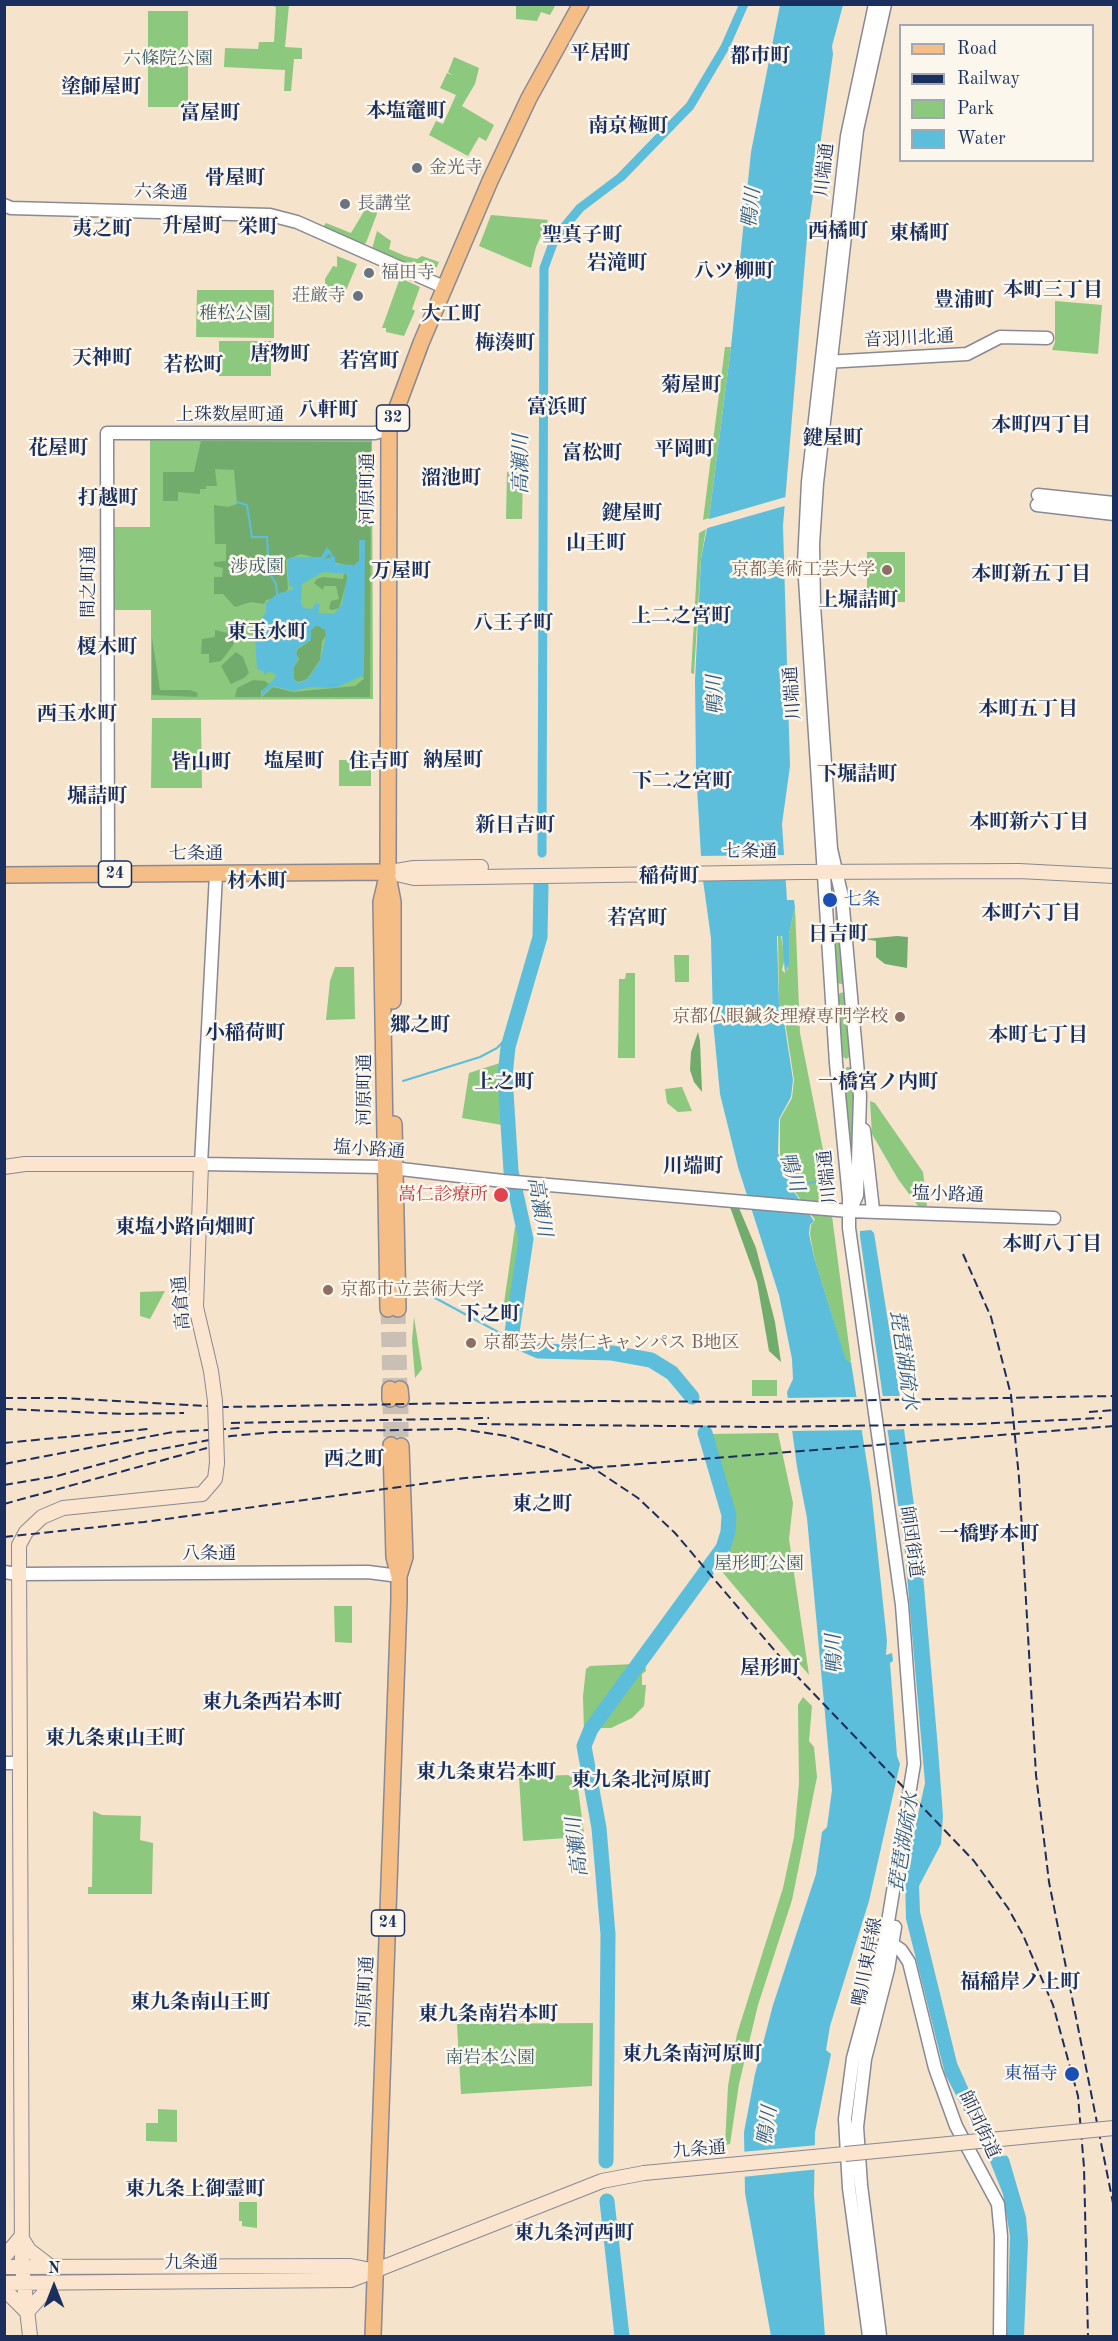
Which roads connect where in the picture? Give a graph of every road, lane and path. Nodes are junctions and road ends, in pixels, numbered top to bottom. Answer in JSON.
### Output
{"nodes":[{"id":1,"x":581,"y":4,"type":"edge"},
{"id":2,"x":875,"y":4,"type":"edge"},
{"id":3,"x":885,"y":4,"type":"edge"},
{"id":4,"x":4,"y":205,"type":"edge"},
{"id":5,"x":446,"y":288,"type":"junction"},
{"id":6,"x":1047,"y":338,"type":"dead end"},
{"id":7,"x":831,"y":362,"type":"junction"},
{"id":8,"x":389,"y":429,"type":"junction"},
{"id":9,"x":107,"y":433,"type":"joint"},
{"id":10,"x":1113,"y":504,"type":"edge"},
{"id":11,"x":1113,"y":514,"type":"edge"},
{"id":12,"x":1113,"y":867,"type":"edge"},
{"id":13,"x":830,"y":868,"type":"junction"},
{"id":14,"x":388,"y":872,"type":"junction"},
{"id":15,"x":108,"y":874,"type":"junction"},
{"id":16,"x":216,"y":874,"type":"junction"},
{"id":17,"x":4,"y":875,"type":"edge"},
{"id":18,"x":1113,"y":876,"type":"edge"},
{"id":19,"x":860,"y":1096,"type":"junction"},
{"id":20,"x":201,"y":1164,"type":"junction"},
{"id":21,"x":4,"y":1167,"type":"edge"},
{"id":22,"x":389,"y":1168,"type":"junction"},
{"id":23,"x":845,"y":1210,"type":"junction"},
{"id":24,"x":873,"y":1210,"type":"junction"},
{"id":25,"x":1054,"y":1218,"type":"dead end"},
{"id":26,"x":393,"y":1309,"type":"tunnel mouth"},
{"id":27,"x":396,"y":1445,"type":"tunnel mouth"},
{"id":28,"x":11,"y":1573,"type":"edge"},
{"id":29,"x":399,"y":1576,"type":"junction"},
{"id":30,"x":4,"y":1583,"type":"edge"},
{"id":31,"x":12,"y":1763,"type":"edge"},
{"id":32,"x":895,"y":1878,"type":"joint"},
{"id":33,"x":889,"y":1942,"type":"junction"},
{"id":34,"x":1113,"y":2128,"type":"edge"},
{"id":35,"x":852,"y":2153,"type":"junction"},
{"id":36,"x":21,"y":2237,"type":"junction"},
{"id":37,"x":4,"y":2257,"type":"edge"},
{"id":38,"x":22,"y":2266,"type":"junction"},
{"id":39,"x":50,"y":2266,"type":"junction"},
{"id":40,"x":4,"y":2267,"type":"edge"},
{"id":41,"x":376,"y":2271,"type":"junction"},
{"id":42,"x":23,"y":2282,"type":"junction"},
{"id":43,"x":54,"y":2282,"type":"junction"},
{"id":44,"x":4,"y":2283,"type":"edge"},
{"id":45,"x":4,"y":2289,"type":"edge"},
{"id":46,"x":27,"y":2312,"type":"junction"},
{"id":47,"x":30,"y":2337,"type":"edge"},
{"id":48,"x":373,"y":2337,"type":"edge"},
{"id":49,"x":869,"y":2337,"type":"edge"},
{"id":50,"x":880,"y":2337,"type":"edge"},
{"id":51,"x":1000,"y":2337,"type":"edge"}],
"edges":[{"from":1,"to":5,"type":"main road","name":"河原町通","number":"32"},
{"from":2,"to":7,"type":"street","name":"川端通"},
{"from":3,"to":7,"type":"street","name":"川端通"},
{"from":4,"to":5,"type":"street","name":"六条通"},
{"from":5,"to":8,"type":"main road","name":"河原町通","number":"32"},
{"from":6,"to":7,"type":"street","name":"音羽川北通"},
{"from":7,"to":13,"type":"street","name":"川端通"},
{"from":8,"to":9,"type":"street","name":"上珠数屋町通"},
{"from":8,"to":14,"type":"main road","name":"河原町通","number":"32"},
{"from":9,"to":15,"type":"street","name":"間之町通"},
{"from":10,"to":11,"type":"street"},
{"from":12,"to":13,"type":"main road","name":"七条通"},
{"from":13,"to":14,"type":"main road","name":"七条通"},
{"from":13,"to":18,"type":"main road","name":"七条通"},
{"from":13,"to":19,"type":"street","name":"川端通"},
{"from":13,"to":23,"type":"street","name":"川端通"},
{"from":14,"to":16,"type":"main road","name":"七条通","number":"24"},
{"from":14,"to":22,"type":"main road","name":"河原町通"},
{"from":15,"to":16,"type":"main road","name":"七条通","number":"24"},
{"from":15,"to":17,"type":"main road","name":"七条通","number":"24"},
{"from":16,"to":20,"type":"street","name":"高倉通"},
{"from":19,"to":23,"type":"street","name":"川端通"},
{"from":19,"to":24,"type":"street"},
{"from":20,"to":21,"type":"main road","name":"塩小路通"},
{"from":20,"to":22,"type":"street","name":"塩小路通"},
{"from":20,"to":28,"type":"main road","name":"高倉通","bridge":true},
{"from":22,"to":23,"type":"street","name":"塩小路通"},
{"from":22,"to":26,"type":"main road","name":"河原町通"},
{"from":23,"to":24,"type":"street","name":"塩小路通"},
{"from":23,"to":32,"type":"street","name":"師団街道"},
{"from":24,"to":25,"type":"street","name":"塩小路通"},
{"from":27,"to":29,"type":"main road","name":"河原町通","number":"24"},
{"from":28,"to":29,"type":"street","name":"八条通"},
{"from":28,"to":30,"type":"street"},
{"from":28,"to":31,"type":"main road","name":"高倉通"},
{"from":29,"to":41,"type":"main road","name":"河原町通","number":"24"},
{"from":31,"to":36,"type":"main road","name":"高倉通"},
{"from":32,"to":33,"type":"street","name":"鴨川東岸線"},
{"from":33,"to":35,"type":"street","name":"鴨川東岸線"},
{"from":33,"to":51,"type":"street","name":"師団街道"},
{"from":34,"to":35,"type":"main road","name":"九条通","bridge":true},
{"from":35,"to":41,"type":"main road","name":"九条通"},
{"from":35,"to":49,"type":"street","name":"鴨川東岸線"},
{"from":35,"to":50,"type":"street","name":"鴨川東岸線"},
{"from":36,"to":37,"type":"main road"},
{"from":36,"to":38,"type":"main road","name":"高倉通"},
{"from":36,"to":39,"type":"main road"},
{"from":38,"to":39,"type":"main road","name":"九条通"},
{"from":38,"to":40,"type":"main road","name":"九条通"},
{"from":38,"to":42,"type":"main road","name":"高倉通"},
{"from":39,"to":41,"type":"main road","name":"九条通"},
{"from":41,"to":43,"type":"main road","name":"九条通"},
{"from":41,"to":48,"type":"main road","name":"河原町通","number":"24"},
{"from":42,"to":43,"type":"main road","name":"九条通"},
{"from":42,"to":44,"type":"main road","name":"九条通"},
{"from":42,"to":46,"type":"main road","name":"高倉通"},
{"from":43,"to":46,"type":"main road"},
{"from":45,"to":46,"type":"main road"},
{"from":46,"to":47,"type":"main road","name":"高倉通"}]}
